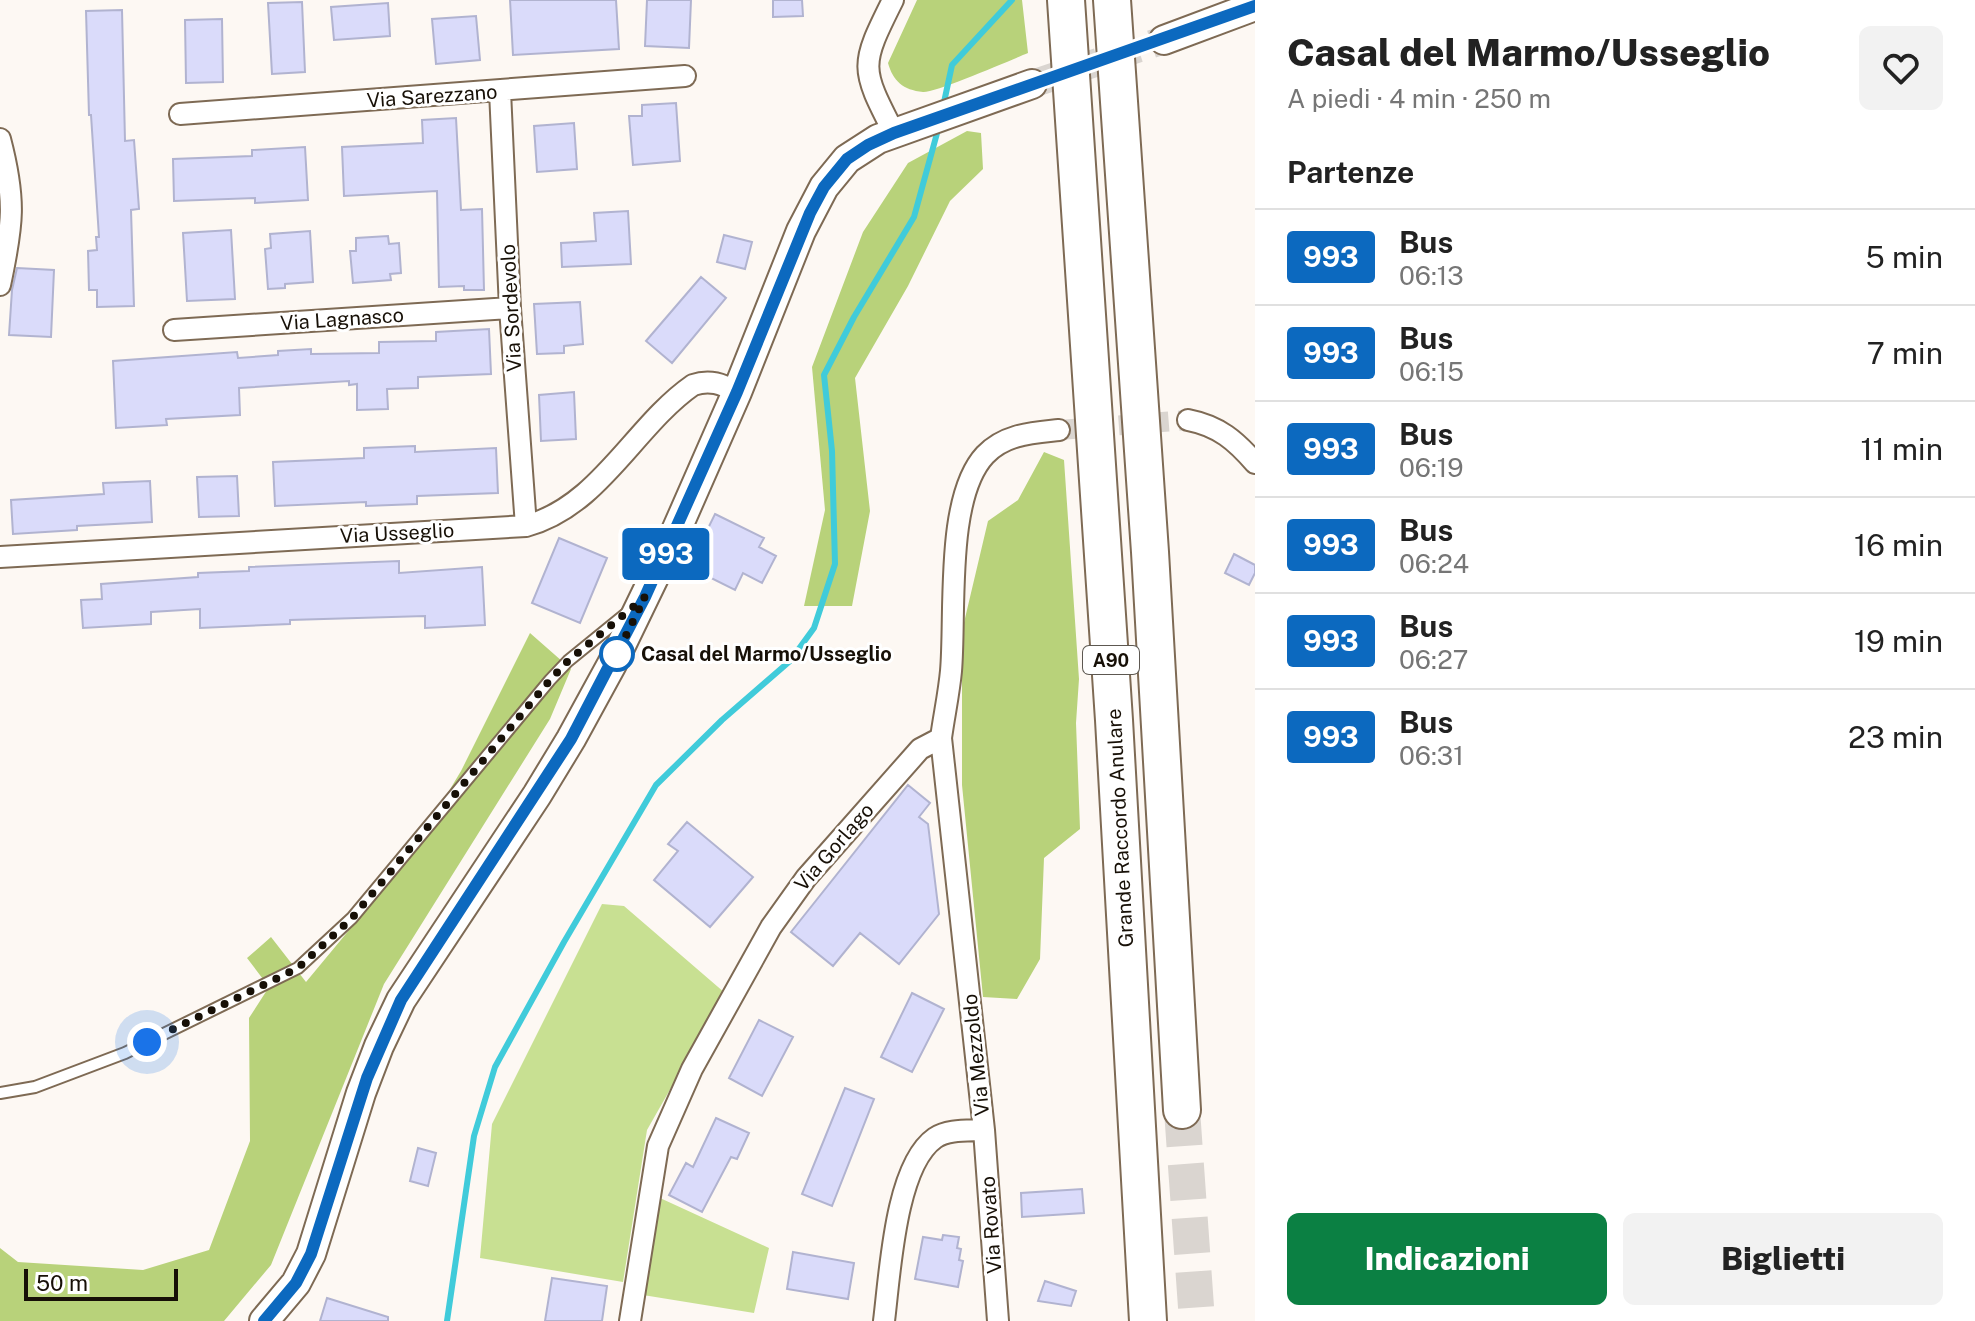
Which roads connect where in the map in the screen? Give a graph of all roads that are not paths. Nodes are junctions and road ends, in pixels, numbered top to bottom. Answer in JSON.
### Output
{"nodes":[{"id":1,"x":893,"y":0,"type":"edge"},
{"id":2,"x":1066,"y":0,"type":"edge"},
{"id":3,"x":1112,"y":0,"type":"edge"},
{"id":4,"x":1255,"y":6,"type":"edge"},
{"id":5,"x":1164,"y":40,"type":"tunnel mouth"},
{"id":6,"x":685,"y":76,"type":"dead end"},
{"id":7,"x":1032,"y":84,"type":"tunnel mouth"},
{"id":8,"x":500,"y":91,"type":"junction"},
{"id":9,"x":180,"y":114,"type":"dead end"},
{"id":10,"x":902,"y":130,"type":"junction"},
{"id":11,"x":0,"y":139,"type":"edge"},
{"id":12,"x":0,"y":285,"type":"edge"},
{"id":13,"x":510,"y":308,"type":"junction"},
{"id":14,"x":174,"y":330,"type":"dead end"},
{"id":15,"x":737,"y":392,"type":"junction"},
{"id":16,"x":1188,"y":420,"type":"tunnel mouth"},
{"id":17,"x":1059,"y":430,"type":"tunnel mouth"},
{"id":18,"x":1255,"y":463,"type":"edge"},
{"id":19,"x":526,"y":526,"type":"junction"},
{"id":20,"x":0,"y":557,"type":"edge"},
{"id":21,"x":645,"y":597,"type":"junction"},
{"id":22,"x":941,"y":738,"type":"junction"},
{"id":23,"x":0,"y":1093,"type":"edge"},
{"id":24,"x":1182,"y":1110,"type":"tunnel mouth"},
{"id":25,"x":984,"y":1130,"type":"junction"},
{"id":26,"x":264,"y":1321,"type":"edge"},
{"id":27,"x":630,"y":1321,"type":"edge"},
{"id":28,"x":884,"y":1321,"type":"edge"},
{"id":29,"x":998,"y":1321,"type":"edge"},
{"id":30,"x":1148,"y":1321,"type":"edge"}],
"edges":[{"from":1,"to":10,"type":"street"},
{"from":2,"to":30,"type":"highway","name":"Grande Raccordo Anulare","number":"A90"},
{"from":3,"to":24,"type":"highway","number":"A90"},
{"from":4,"to":5,"type":"main road"},
{"from":6,"to":8,"type":"street","name":"Via Sarezzano"},
{"from":7,"to":10,"type":"main road"},
{"from":8,"to":9,"type":"street","name":"Via Sarezzano"},
{"from":8,"to":13,"type":"street","name":"Via Sordevolo"},
{"from":10,"to":15,"type":"main road"},
{"from":11,"to":12,"type":"street"},
{"from":13,"to":14,"type":"street","name":"Via Lagnasco"},
{"from":13,"to":19,"type":"street","name":"Via Sordevolo"},
{"from":15,"to":19,"type":"street","name":"Via Usseglio"},
{"from":15,"to":21,"type":"main road"},
{"from":16,"to":18,"type":"street"},
{"from":17,"to":22,"type":"street"},
{"from":19,"to":20,"type":"street","name":"Via Usseglio"},
{"from":21,"to":23,"type":"lane"},
{"from":21,"to":26,"type":"main road"},
{"from":22,"to":25,"type":"street","name":"Via Mezzoldo"},
{"from":22,"to":27,"type":"street","name":"Via Gorlago"},
{"from":25,"to":28,"type":"street","name":"Via Mezzoldo"},
{"from":25,"to":29,"type":"street","name":"Via Rovato"}]}
